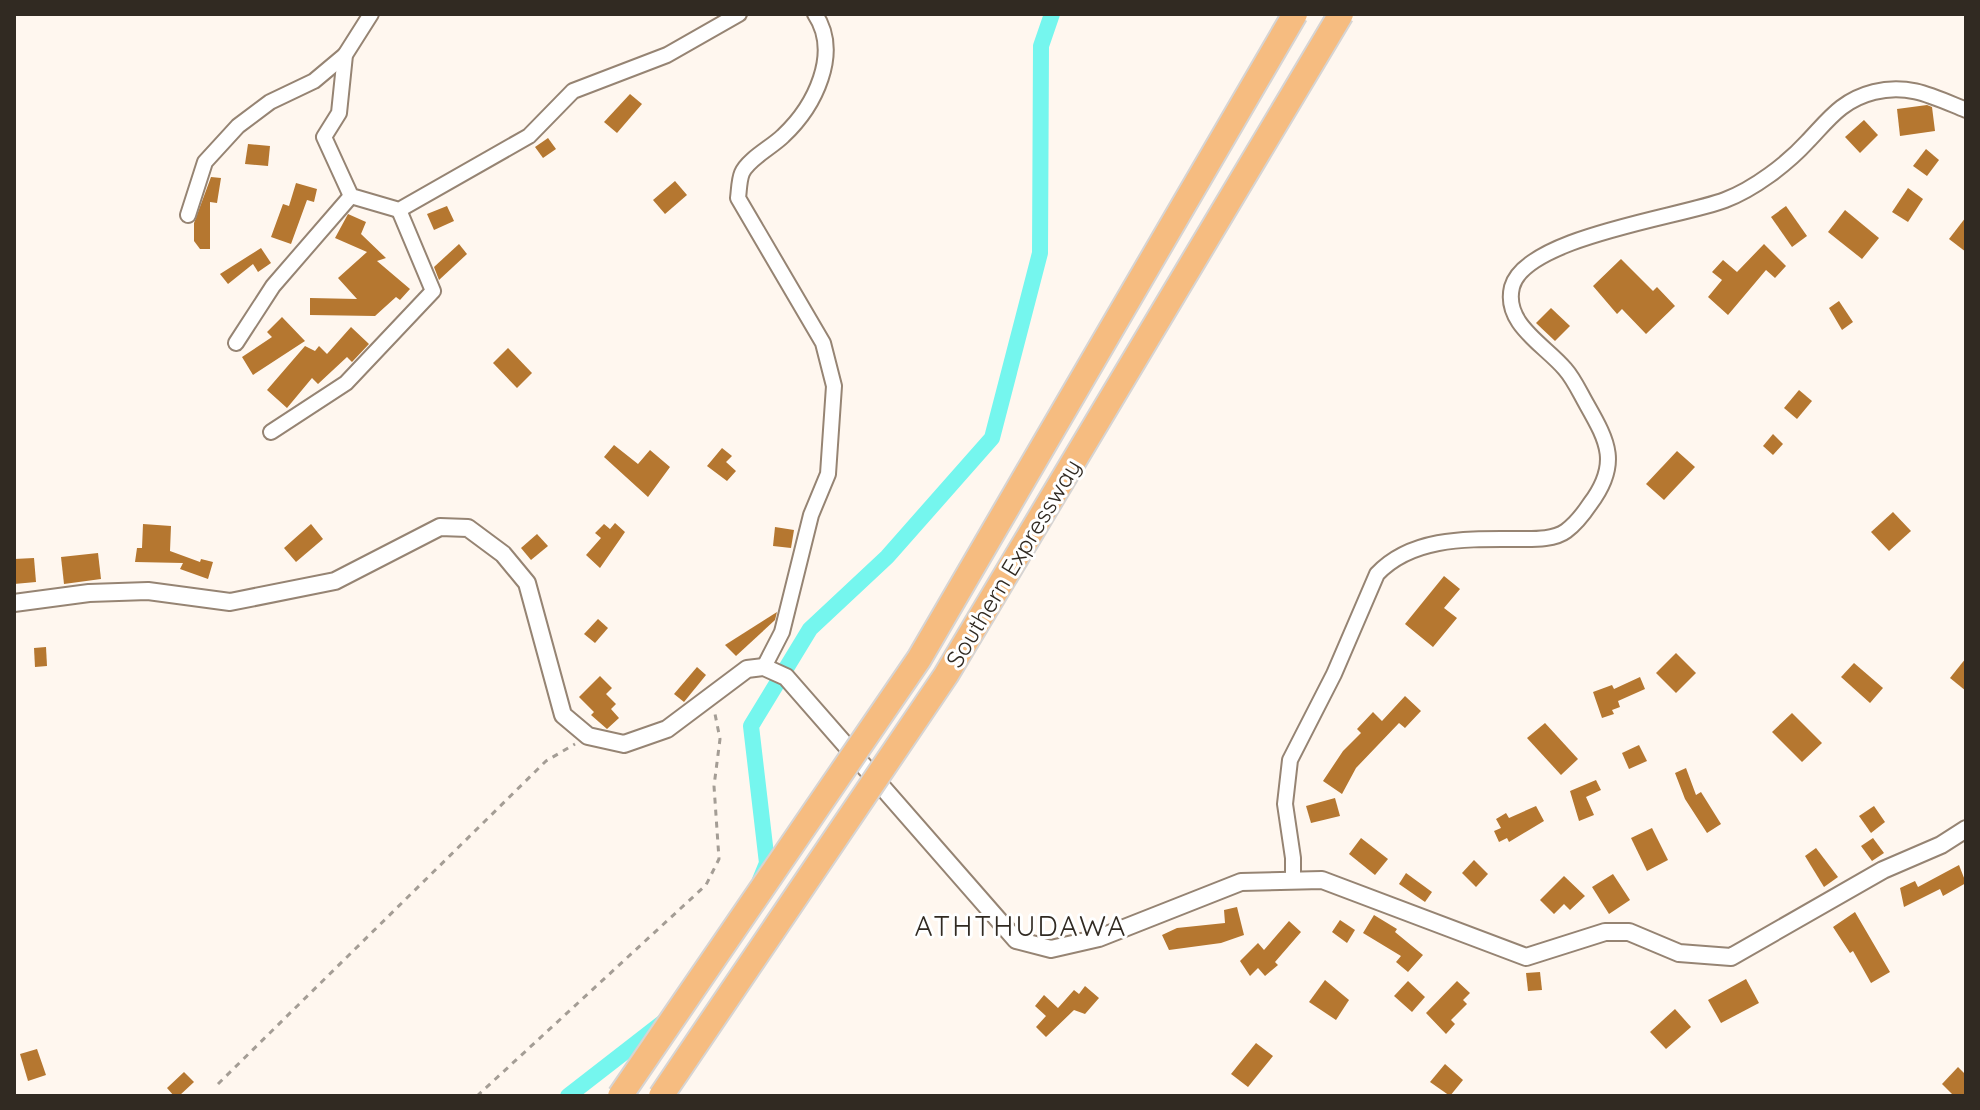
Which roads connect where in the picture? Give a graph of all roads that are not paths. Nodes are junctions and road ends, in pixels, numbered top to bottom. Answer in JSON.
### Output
{"nodes":[{"id":1,"x":371,"y":14,"type":"edge"},
{"id":2,"x":739,"y":14,"type":"edge"},
{"id":3,"x":815,"y":14,"type":"edge"},
{"id":4,"x":1295,"y":14,"type":"edge"},
{"id":5,"x":1341,"y":14,"type":"edge"},
{"id":6,"x":345,"y":55,"type":"junction"},
{"id":7,"x":1966,"y":110,"type":"edge"},
{"id":8,"x":351,"y":196,"type":"junction"},
{"id":9,"x":399,"y":210,"type":"junction"},
{"id":10,"x":188,"y":215,"type":"dead end"},
{"id":11,"x":236,"y":343,"type":"dead end"},
{"id":12,"x":271,"y":432,"type":"dead end"},
{"id":13,"x":14,"y":603,"type":"edge"},
{"id":14,"x":767,"y":668,"type":"junction"},
{"id":15,"x":1966,"y":829,"type":"edge"},
{"id":16,"x":1293,"y":881,"type":"junction"},
{"id":17,"x":620,"y":1096,"type":"edge"},
{"id":18,"x":661,"y":1096,"type":"edge"}],
"edges":[{"from":1,"to":6,"type":"street"},
{"from":2,"to":9,"type":"street"},
{"from":3,"to":14,"type":"street"},
{"from":4,"to":17,"type":"highway","name":"Southern Expressway","bridge":true},
{"from":5,"to":18,"type":"highway","name":"Southern Expressway","bridge":true},
{"from":6,"to":8,"type":"street"},
{"from":6,"to":10,"type":"street"},
{"from":7,"to":16,"type":"street"},
{"from":8,"to":9,"type":"street"},
{"from":8,"to":11,"type":"street"},
{"from":9,"to":12,"type":"street"},
{"from":13,"to":14,"type":"street"},
{"from":14,"to":16,"type":"street"},
{"from":15,"to":16,"type":"street"}]}
